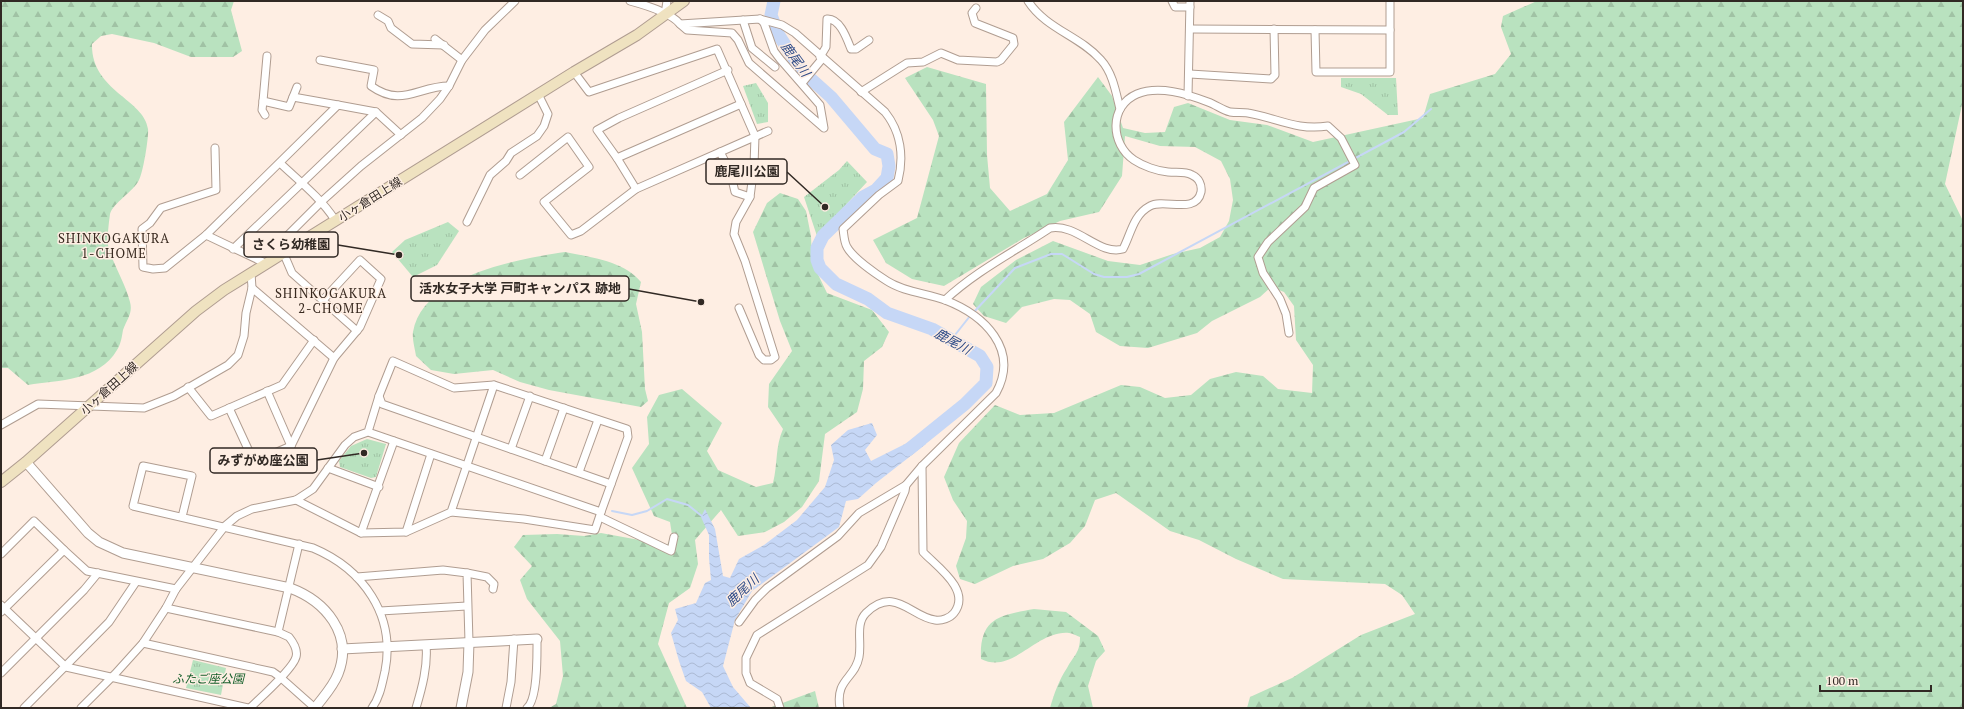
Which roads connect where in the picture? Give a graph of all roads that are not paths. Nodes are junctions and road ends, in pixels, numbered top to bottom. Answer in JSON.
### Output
{"nodes":[{"id":1,"x":515,"y":1,"type":"edge"},
{"id":2,"x":630,"y":1,"type":"edge"},
{"id":3,"x":667,"y":1,"type":"edge"},
{"id":4,"x":684,"y":1,"type":"edge"},
{"id":5,"x":1028,"y":1,"type":"edge"},
{"id":6,"x":1172,"y":1,"type":"edge"},
{"id":7,"x":1390,"y":1,"type":"edge"},
{"id":8,"x":1190,"y":4,"type":"edge"},
{"id":9,"x":976,"y":8,"type":"dead end"},
{"id":10,"x":378,"y":14,"type":"dead end"},
{"id":11,"x":665,"y":14,"type":"junction"},
{"id":12,"x":760,"y":19,"type":"junction"},
{"id":13,"x":743,"y":20,"type":"junction"},
{"id":14,"x":680,"y":24,"type":"junction"},
{"id":15,"x":1190,"y":29,"type":"junction"},
{"id":16,"x":1274,"y":29,"type":"junction"},
{"id":17,"x":1315,"y":30,"type":"junction"},
{"id":18,"x":1390,"y":30,"type":"junction"},
{"id":19,"x":435,"y":39,"type":"dead end"},
{"id":20,"x":869,"y":40,"type":"dead end"},
{"id":21,"x":444,"y":45,"type":"junction"},
{"id":22,"x":267,"y":56,"type":"dead end"},
{"id":23,"x":821,"y":58,"type":"junction"},
{"id":24,"x":320,"y":60,"type":"dead end"},
{"id":25,"x":462,"y":60,"type":"junction"},
{"id":26,"x":775,"y":67,"type":"dead end"},
{"id":27,"x":728,"y":70,"type":"junction"},
{"id":28,"x":574,"y":72,"type":"junction"},
{"id":29,"x":1190,"y":74,"type":"junction"},
{"id":30,"x":802,"y":83,"type":"junction"},
{"id":31,"x":449,"y":86,"type":"junction"},
{"id":32,"x":297,"y":87,"type":"dead end"},
{"id":33,"x":861,"y":92,"type":"junction"},
{"id":34,"x":538,"y":94,"type":"junction"},
{"id":35,"x":1188,"y":96,"type":"junction"},
{"id":36,"x":294,"y":97,"type":"junction"},
{"id":37,"x":263,"y":100,"type":"junction"},
{"id":38,"x":741,"y":104,"type":"junction"},
{"id":39,"x":338,"y":105,"type":"junction"},
{"id":40,"x":1120,"y":109,"type":"junction"},
{"id":41,"x":376,"y":112,"type":"junction"},
{"id":42,"x":265,"y":115,"type":"dead end"},
{"id":43,"x":768,"y":131,"type":"dead end"},
{"id":44,"x":401,"y":135,"type":"junction"},
{"id":45,"x":755,"y":136,"type":"junction"},
{"id":46,"x":215,"y":148,"type":"dead end"},
{"id":47,"x":720,"y":152,"type":"junction"},
{"id":48,"x":618,"y":158,"type":"junction"},
{"id":49,"x":280,"y":163,"type":"junction"},
{"id":50,"x":520,"y":175,"type":"dead end"},
{"id":51,"x":300,"y":184,"type":"junction"},
{"id":52,"x":636,"y":189,"type":"junction"},
{"id":53,"x":539,"y":196,"type":"dead end"},
{"id":54,"x":750,"y":197,"type":"junction"},
{"id":55,"x":321,"y":202,"type":"junction"},
{"id":56,"x":544,"y":202,"type":"junction"},
{"id":57,"x":335,"y":220,"type":"junction"},
{"id":58,"x":467,"y":222,"type":"dead end"},
{"id":59,"x":206,"y":236,"type":"junction"},
{"id":60,"x":233,"y":249,"type":"junction"},
{"id":61,"x":283,"y":252,"type":"junction"},
{"id":62,"x":269,"y":261,"type":"junction"},
{"id":63,"x":251,"y":273,"type":"junction"},
{"id":64,"x":252,"y":288,"type":"junction"},
{"id":65,"x":323,"y":300,"type":"junction"},
{"id":66,"x":945,"y":300,"type":"junction"},
{"id":67,"x":739,"y":308,"type":"dead end"},
{"id":68,"x":357,"y":331,"type":"junction"},
{"id":69,"x":1289,"y":333,"type":"dead end"},
{"id":70,"x":314,"y":340,"type":"junction"},
{"id":71,"x":334,"y":358,"type":"junction"},
{"id":72,"x":494,"y":385,"type":"junction"},
{"id":73,"x":188,"y":388,"type":"junction"},
{"id":74,"x":267,"y":391,"type":"junction"},
{"id":75,"x":379,"y":396,"type":"junction"},
{"id":76,"x":530,"y":396,"type":"junction"},
{"id":77,"x":88,"y":407,"type":"junction"},
{"id":78,"x":229,"y":408,"type":"junction"},
{"id":79,"x":564,"y":408,"type":"junction"},
{"id":80,"x":598,"y":420,"type":"junction"},
{"id":81,"x":1,"y":425,"type":"edge"},
{"id":82,"x":368,"y":432,"type":"junction"},
{"id":83,"x":477,"y":437,"type":"junction"},
{"id":84,"x":394,"y":441,"type":"junction"},
{"id":85,"x":291,"y":446,"type":"junction"},
{"id":86,"x":511,"y":449,"type":"junction"},
{"id":87,"x":432,"y":454,"type":"junction"},
{"id":88,"x":544,"y":461,"type":"junction"},
{"id":89,"x":26,"y":462,"type":"junction"},
{"id":90,"x":467,"y":466,"type":"junction"},
{"id":91,"x":922,"y":466,"type":"junction"},
{"id":92,"x":328,"y":468,"type":"junction"},
{"id":93,"x":579,"y":472,"type":"junction"},
{"id":94,"x":1,"y":482,"type":"edge"},
{"id":95,"x":611,"y":484,"type":"junction"},
{"id":96,"x":906,"y":485,"type":"junction"},
{"id":97,"x":379,"y":487,"type":"junction"},
{"id":98,"x":296,"y":500,"type":"junction"},
{"id":99,"x":451,"y":512,"type":"junction"},
{"id":100,"x":600,"y":515,"type":"junction"},
{"id":101,"x":182,"y":517,"type":"junction"},
{"id":102,"x":225,"y":526,"type":"junction"},
{"id":103,"x":406,"y":532,"type":"junction"},
{"id":104,"x":361,"y":533,"type":"junction"},
{"id":105,"x":674,"y":537,"type":"dead end"},
{"id":106,"x":299,"y":544,"type":"junction"},
{"id":107,"x":64,"y":550,"type":"junction"},
{"id":108,"x":1,"y":554,"type":"edge"},
{"id":109,"x":193,"y":567,"type":"junction"},
{"id":110,"x":98,"y":573,"type":"junction"},
{"id":111,"x":467,"y":573,"type":"junction"},
{"id":112,"x":357,"y":577,"type":"junction"},
{"id":113,"x":136,"y":582,"type":"junction"},
{"id":114,"x":290,"y":588,"type":"junction"},
{"id":115,"x":176,"y":589,"type":"junction"},
{"id":116,"x":493,"y":589,"type":"dead end"},
{"id":117,"x":467,"y":606,"type":"junction"},
{"id":118,"x":2,"y":608,"type":"edge"},
{"id":119,"x":166,"y":608,"type":"junction"},
{"id":120,"x":380,"y":611,"type":"junction"},
{"id":121,"x":739,"y":622,"type":"dead end"},
{"id":122,"x":278,"y":632,"type":"junction"},
{"id":123,"x":35,"y":638,"type":"junction"},
{"id":124,"x":514,"y":639,"type":"junction"},
{"id":125,"x":537,"y":639,"type":"joint"},
{"id":126,"x":469,"y":642,"type":"junction"},
{"id":127,"x":143,"y":643,"type":"junction"},
{"id":128,"x":426,"y":645,"type":"junction"},
{"id":129,"x":388,"y":647,"type":"junction"},
{"id":130,"x":342,"y":649,"type":"junction"},
{"id":131,"x":66,"y":667,"type":"junction"},
{"id":132,"x":1,"y":673,"type":"edge"},
{"id":133,"x":112,"y":677,"type":"junction"},
{"id":134,"x":280,"y":677,"type":"junction"},
{"id":135,"x":24,"y":708,"type":"edge"},
{"id":136,"x":81,"y":708,"type":"edge"},
{"id":137,"x":249,"y":708,"type":"edge"},
{"id":138,"x":315,"y":708,"type":"edge"},
{"id":139,"x":372,"y":708,"type":"edge"},
{"id":140,"x":416,"y":708,"type":"edge"},
{"id":141,"x":461,"y":708,"type":"edge"},
{"id":142,"x":506,"y":708,"type":"edge"},
{"id":143,"x":527,"y":708,"type":"edge"},
{"id":144,"x":780,"y":708,"type":"edge"},
{"id":145,"x":840,"y":708,"type":"edge"}],
"edges":[{"from":1,"to":25,"type":"street"},
{"from":2,"to":11,"type":"street"},
{"from":3,"to":11,"type":"street"},
{"from":4,"to":11,"type":"main road","name":"小ヶ倉田上線"},
{"from":5,"to":40,"type":"street"},
{"from":6,"to":8,"type":"street"},
{"from":7,"to":18,"type":"street"},
{"from":8,"to":15,"type":"street"},
{"from":9,"to":33,"type":"street"},
{"from":10,"to":21,"type":"street"},
{"from":11,"to":14,"type":"street"},
{"from":11,"to":28,"type":"main road","name":"小ヶ倉田上線"},
{"from":12,"to":13,"type":"street"},
{"from":12,"to":23,"type":"street"},
{"from":12,"to":30,"type":"street"},
{"from":13,"to":14,"type":"street"},
{"from":13,"to":26,"type":"street"},
{"from":14,"to":30,"type":"street"},
{"from":15,"to":16,"type":"street"},
{"from":15,"to":29,"type":"street"},
{"from":16,"to":17,"type":"street"},
{"from":16,"to":29,"type":"street"},
{"from":17,"to":18,"type":"street"},
{"from":17,"to":18,"type":"street"},
{"from":19,"to":21,"type":"street"},
{"from":20,"to":23,"type":"street"},
{"from":21,"to":25,"type":"street"},
{"from":22,"to":37,"type":"street"},
{"from":23,"to":30,"type":"street"},
{"from":23,"to":33,"type":"street"},
{"from":24,"to":31,"type":"street"},
{"from":25,"to":31,"type":"street"},
{"from":27,"to":28,"type":"street"},
{"from":27,"to":38,"type":"street"},
{"from":27,"to":48,"type":"street"},
{"from":28,"to":34,"type":"main road","name":"小ヶ倉田上線"},
{"from":29,"to":35,"type":"street"},
{"from":31,"to":44,"type":"street"},
{"from":32,"to":36,"type":"street"},
{"from":33,"to":66,"type":"street"},
{"from":34,"to":57,"type":"main road","name":"小ヶ倉田上線"},
{"from":34,"to":58,"type":"street"},
{"from":35,"to":40,"type":"street"},
{"from":35,"to":69,"type":"street"},
{"from":36,"to":37,"type":"street"},
{"from":36,"to":39,"type":"street"},
{"from":37,"to":42,"type":"street"},
{"from":38,"to":45,"type":"street"},
{"from":38,"to":48,"type":"street"},
{"from":39,"to":41,"type":"street"},
{"from":39,"to":49,"type":"street"},
{"from":40,"to":66,"type":"street"},
{"from":41,"to":44,"type":"street"},
{"from":41,"to":51,"type":"street"},
{"from":43,"to":45,"type":"street"},
{"from":44,"to":55,"type":"street"},
{"from":45,"to":47,"type":"street"},
{"from":45,"to":54,"type":"street"},
{"from":46,"to":59,"type":"street"},
{"from":47,"to":52,"type":"street"},
{"from":47,"to":54,"type":"street"},
{"from":48,"to":52,"type":"street"},
{"from":49,"to":51,"type":"street"},
{"from":49,"to":59,"type":"street"},
{"from":50,"to":56,"type":"street"},
{"from":51,"to":55,"type":"street"},
{"from":51,"to":60,"type":"street"},
{"from":52,"to":56,"type":"street"},
{"from":53,"to":56,"type":"street"},
{"from":54,"to":67,"type":"street"},
{"from":55,"to":57,"type":"street"},
{"from":55,"to":62,"type":"street"},
{"from":57,"to":61,"type":"main road","name":"小ヶ倉田上線"},
{"from":59,"to":60,"type":"street"},
{"from":60,"to":62,"type":"street"},
{"from":61,"to":62,"type":"main road","name":"小ヶ倉田上線"},
{"from":61,"to":65,"type":"street"},
{"from":62,"to":63,"type":"main road","name":"小ヶ倉田上線"},
{"from":63,"to":64,"type":"street"},
{"from":63,"to":77,"type":"main road","name":"小ヶ倉田上線"},
{"from":64,"to":70,"type":"street"},
{"from":64,"to":73,"type":"street"},
{"from":65,"to":68,"type":"street"},
{"from":65,"to":68,"type":"street"},
{"from":66,"to":91,"type":"street"},
{"from":68,"to":71,"type":"street"},
{"from":70,"to":71,"type":"street"},
{"from":70,"to":74,"type":"street"},
{"from":71,"to":85,"type":"street"},
{"from":72,"to":75,"type":"street"},
{"from":72,"to":76,"type":"street"},
{"from":72,"to":83,"type":"street"},
{"from":73,"to":77,"type":"street"},
{"from":73,"to":78,"type":"street"},
{"from":74,"to":78,"type":"street"},
{"from":74,"to":85,"type":"street"},
{"from":75,"to":82,"type":"street"},
{"from":75,"to":83,"type":"street"},
{"from":76,"to":79,"type":"street"},
{"from":76,"to":86,"type":"street"},
{"from":77,"to":81,"type":"street"},
{"from":77,"to":89,"type":"main road","name":"小ヶ倉田上線"},
{"from":78,"to":85,"type":"street"},
{"from":79,"to":80,"type":"street"},
{"from":79,"to":88,"type":"street"},
{"from":80,"to":93,"type":"street"},
{"from":80,"to":95,"type":"street"},
{"from":82,"to":84,"type":"street"},
{"from":82,"to":92,"type":"street"},
{"from":83,"to":86,"type":"street"},
{"from":83,"to":90,"type":"street"},
{"from":84,"to":87,"type":"street"},
{"from":84,"to":97,"type":"street"},
{"from":86,"to":88,"type":"street"},
{"from":87,"to":90,"type":"street"},
{"from":87,"to":103,"type":"street"},
{"from":88,"to":93,"type":"street"},
{"from":89,"to":94,"type":"main road","name":"小ヶ倉田上線"},
{"from":89,"to":109,"type":"street"},
{"from":90,"to":99,"type":"street"},
{"from":90,"to":100,"type":"street"},
{"from":91,"to":96,"type":"street"},
{"from":91,"to":145,"type":"street"},
{"from":92,"to":97,"type":"street"},
{"from":92,"to":98,"type":"street"},
{"from":93,"to":95,"type":"street"},
{"from":95,"to":100,"type":"street"},
{"from":96,"to":121,"type":"street"},
{"from":96,"to":144,"type":"street"},
{"from":97,"to":104,"type":"street"},
{"from":98,"to":102,"type":"street"},
{"from":98,"to":104,"type":"street"},
{"from":99,"to":100,"type":"street"},
{"from":99,"to":103,"type":"street"},
{"from":100,"to":105,"type":"street"},
{"from":101,"to":101,"type":"street"},
{"from":101,"to":102,"type":"street"},
{"from":102,"to":106,"type":"street"},
{"from":102,"to":109,"type":"street"},
{"from":103,"to":104,"type":"street"},
{"from":106,"to":112,"type":"street"},
{"from":106,"to":114,"type":"street"},
{"from":107,"to":108,"type":"street"},
{"from":107,"to":110,"type":"street"},
{"from":107,"to":118,"type":"street"},
{"from":109,"to":114,"type":"street"},
{"from":109,"to":115,"type":"street"},
{"from":110,"to":113,"type":"street"},
{"from":110,"to":123,"type":"street"},
{"from":111,"to":112,"type":"street"},
{"from":111,"to":116,"type":"street"},
{"from":111,"to":117,"type":"street"},
{"from":112,"to":120,"type":"street"},
{"from":113,"to":115,"type":"street"},
{"from":113,"to":131,"type":"street"},
{"from":114,"to":122,"type":"street"},
{"from":114,"to":130,"type":"street"},
{"from":115,"to":119,"type":"street"},
{"from":117,"to":120,"type":"street"},
{"from":117,"to":126,"type":"street"},
{"from":118,"to":123,"type":"street"},
{"from":119,"to":122,"type":"street"},
{"from":119,"to":127,"type":"street"},
{"from":120,"to":129,"type":"street"},
{"from":122,"to":134,"type":"street"},
{"from":123,"to":131,"type":"street"},
{"from":123,"to":132,"type":"street"},
{"from":124,"to":125,"type":"street"},
{"from":124,"to":126,"type":"street"},
{"from":124,"to":142,"type":"street"},
{"from":125,"to":143,"type":"street"},
{"from":126,"to":128,"type":"street"},
{"from":126,"to":141,"type":"street"},
{"from":127,"to":133,"type":"street"},
{"from":127,"to":134,"type":"street"},
{"from":128,"to":129,"type":"street"},
{"from":128,"to":140,"type":"street"},
{"from":129,"to":130,"type":"street"},
{"from":129,"to":139,"type":"street"},
{"from":130,"to":138,"type":"street"},
{"from":131,"to":133,"type":"street"},
{"from":131,"to":135,"type":"street"},
{"from":133,"to":136,"type":"street"},
{"from":133,"to":137,"type":"street"},
{"from":134,"to":137,"type":"street"},
{"from":134,"to":138,"type":"street"}]}
